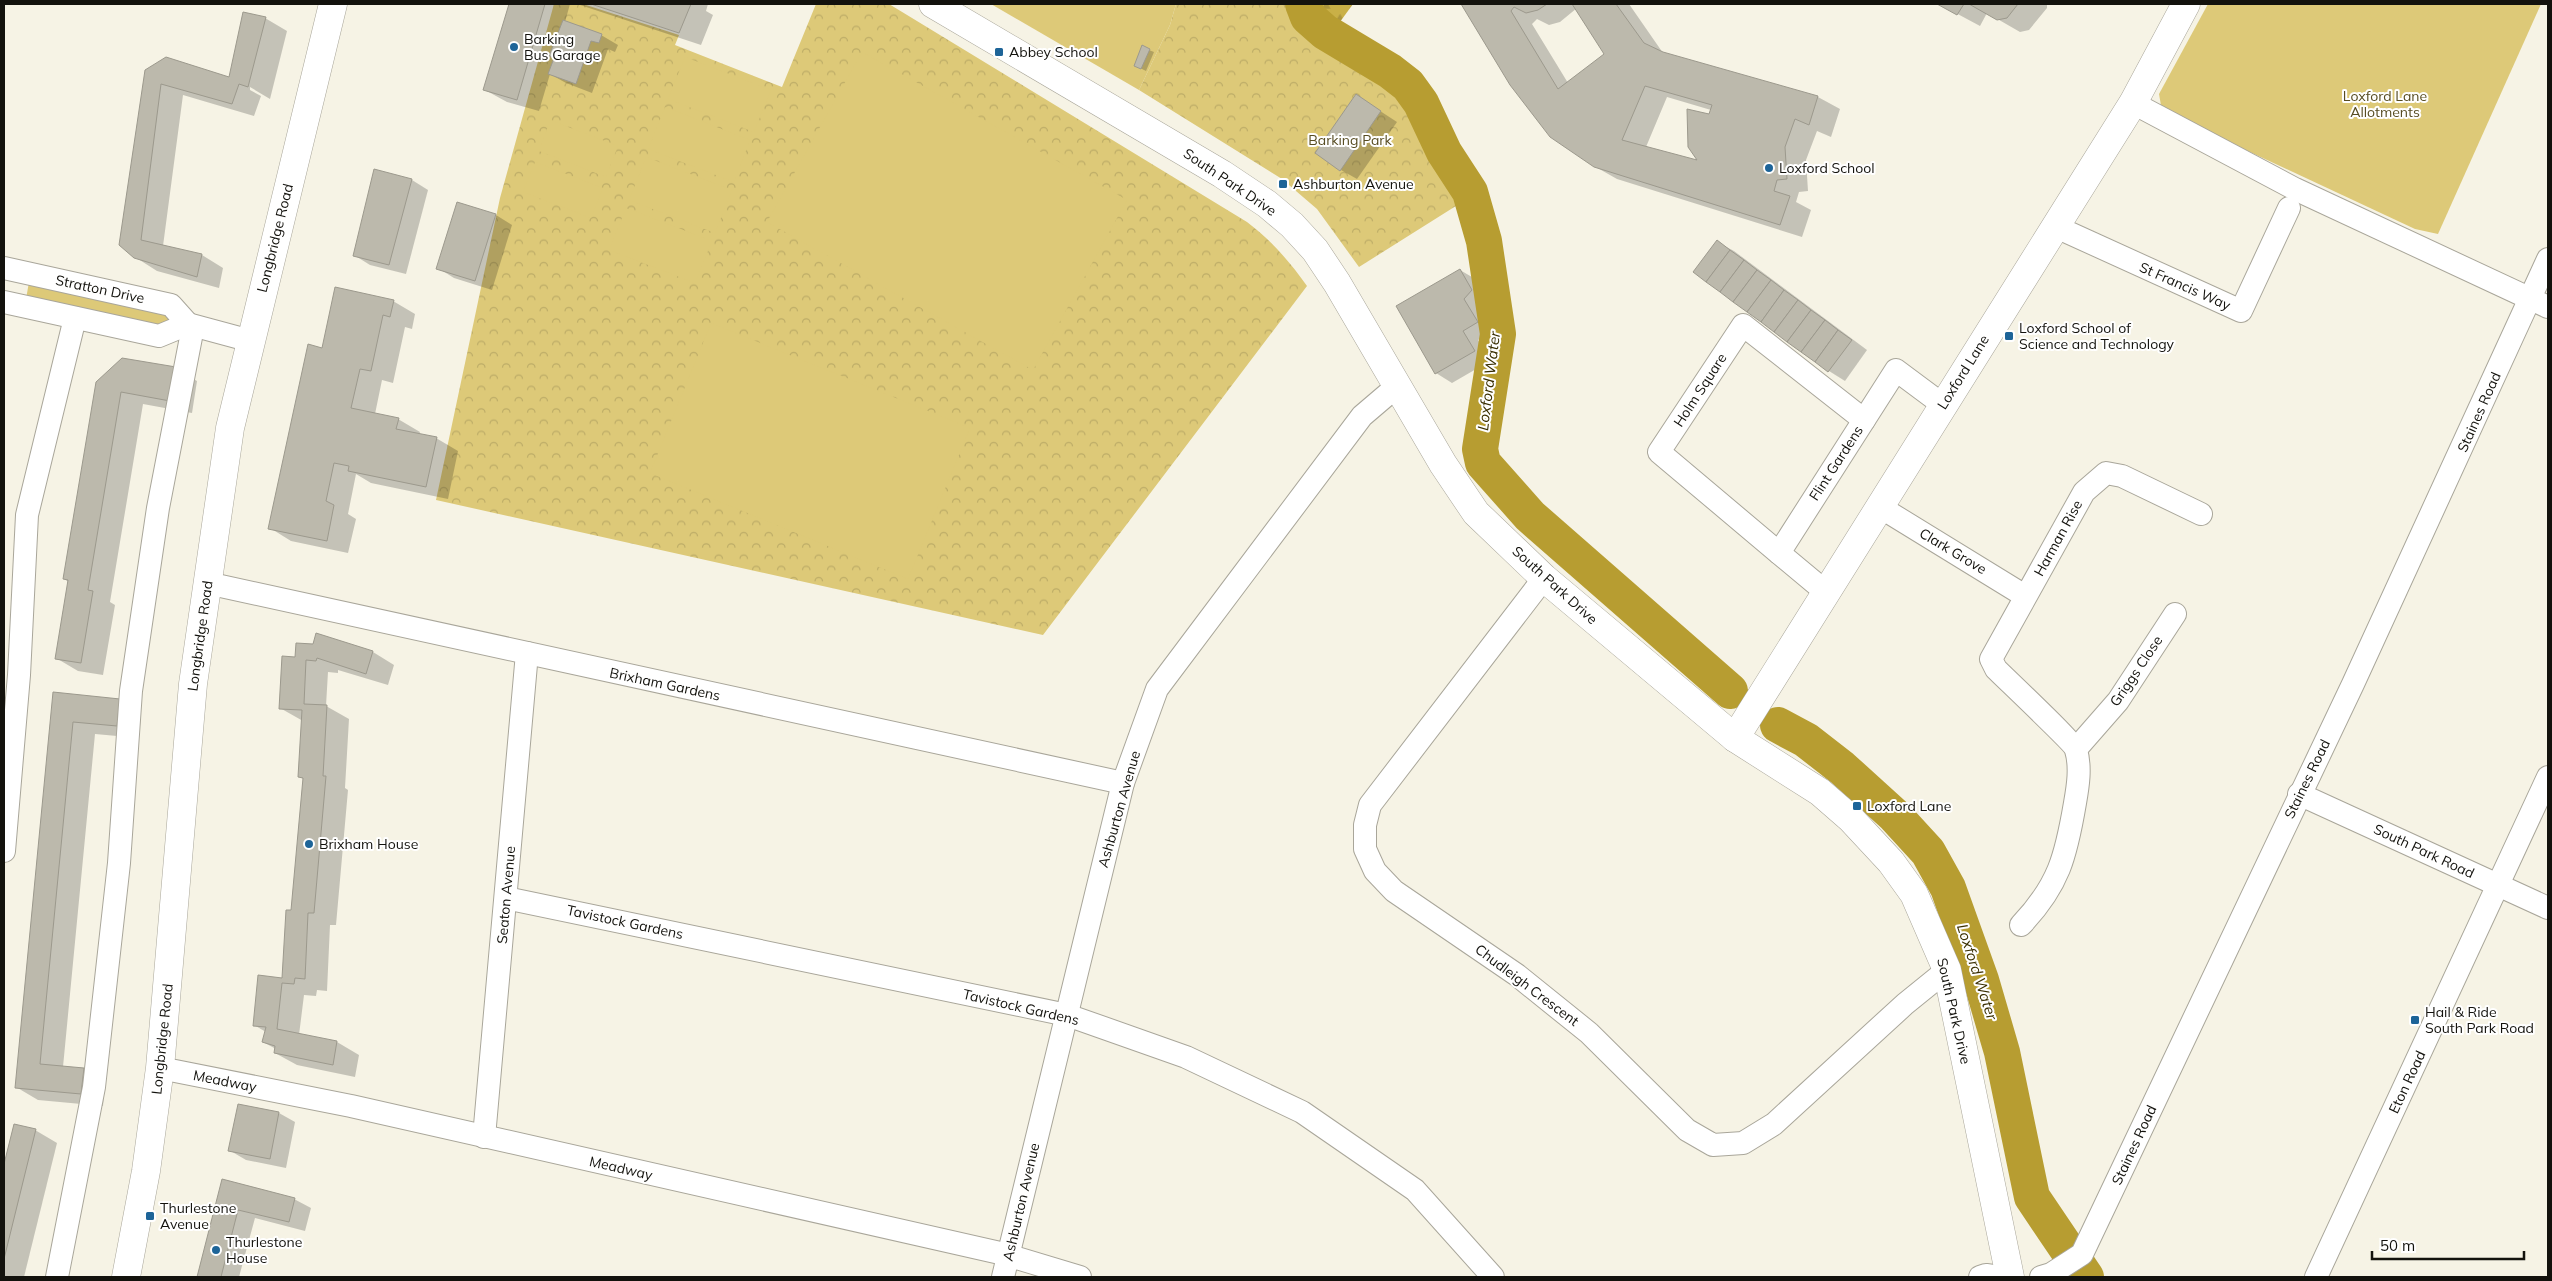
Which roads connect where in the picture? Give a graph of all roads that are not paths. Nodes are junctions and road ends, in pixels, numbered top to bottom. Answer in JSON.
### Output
{"nodes":[{"id":1,"x":334,"y":4,"type":"edge"},
{"id":2,"x":933,"y":4,"type":"edge"},
{"id":3,"x":2186,"y":4,"type":"edge"},
{"id":4,"x":2132,"y":103,"type":"junction"},
{"id":5,"x":2289,"y":208,"type":"dead end"},
{"id":6,"x":2054,"y":226,"type":"junction"},
{"id":7,"x":2548,"y":259,"type":"edge"},
{"id":8,"x":4,"y":268,"type":"edge"},
{"id":9,"x":4,"y":302,"type":"edge"},
{"id":10,"x":2539,"y":302,"type":"edge"},
{"id":11,"x":74,"y":318,"type":"junction"},
{"id":12,"x":190,"y":326,"type":"junction"},
{"id":13,"x":251,"y":341,"type":"junction"},
{"id":14,"x":1396,"y":387,"type":"junction"},
{"id":15,"x":1943,"y":405,"type":"junction"},
{"id":16,"x":1864,"y":420,"type":"junction"},
{"id":17,"x":1880,"y":507,"type":"junction"},
{"id":18,"x":2200,"y":514,"type":"dead end"},
{"id":19,"x":1779,"y":553,"type":"junction"},
{"id":20,"x":1544,"y":578,"type":"junction"},
{"id":21,"x":207,"y":583,"type":"junction"},
{"id":22,"x":1827,"y":593,"type":"junction"},
{"id":23,"x":2026,"y":596,"type":"junction"},
{"id":24,"x":2174,"y":614,"type":"dead end"},
{"id":25,"x":527,"y":654,"type":"junction"},
{"id":26,"x":1734,"y":738,"type":"junction"},
{"id":27,"x":2076,"y":749,"type":"junction"},
{"id":28,"x":2548,"y":777,"type":"edge"},
{"id":29,"x":1124,"y":783,"type":"junction"},
{"id":30,"x":2299,"y":794,"type":"junction"},
{"id":31,"x":4,"y":851,"type":"edge"},
{"id":32,"x":2498,"y":885,"type":"junction"},
{"id":33,"x":506,"y":898,"type":"junction"},
{"id":34,"x":2548,"y":908,"type":"edge"},
{"id":35,"x":2021,"y":925,"type":"dead end"},
{"id":36,"x":1947,"y":970,"type":"junction"},
{"id":37,"x":1067,"y":1016,"type":"junction"},
{"id":38,"x":160,"y":1068,"type":"junction"},
{"id":39,"x":484,"y":1137,"type":"junction"},
{"id":40,"x":1009,"y":1256,"type":"junction"},
{"id":41,"x":57,"y":1277,"type":"edge"},
{"id":42,"x":126,"y":1277,"type":"edge"},
{"id":43,"x":1003,"y":1277,"type":"edge"},
{"id":44,"x":1080,"y":1277,"type":"edge"},
{"id":45,"x":1493,"y":1277,"type":"edge"},
{"id":46,"x":1980,"y":1277,"type":"edge"},
{"id":47,"x":2000,"y":1277,"type":"edge"},
{"id":48,"x":2010,"y":1277,"type":"edge"},
{"id":49,"x":2041,"y":1277,"type":"edge"},
{"id":50,"x":2316,"y":1277,"type":"edge"}],
"edges":[{"from":1,"to":13,"type":"street","name":"Longbridge Road"},
{"from":2,"to":14,"type":"street","name":"South Park Drive"},
{"from":3,"to":4,"type":"street","name":"Loxford Lane"},
{"from":4,"to":6,"type":"street","name":"Loxford Lane"},
{"from":4,"to":10,"type":"street"},
{"from":5,"to":6,"type":"street","name":"St Francis Way"},
{"from":6,"to":15,"type":"street","name":"Loxford Lane"},
{"from":7,"to":10,"type":"street","name":"Staines Road"},
{"from":8,"to":12,"type":"street","name":"Stratton Drive"},
{"from":9,"to":11,"type":"street"},
{"from":10,"to":30,"type":"street","name":"Staines Road"},
{"from":11,"to":12,"type":"street"},
{"from":11,"to":31,"type":"street"},
{"from":12,"to":13,"type":"street"},
{"from":12,"to":41,"type":"street"},
{"from":13,"to":21,"type":"street","name":"Longbridge Road"},
{"from":14,"to":20,"type":"street","name":"South Park Drive"},
{"from":14,"to":29,"type":"street","name":"Ashburton Avenue"},
{"from":15,"to":16,"type":"street","name":"Flint Gardens"},
{"from":15,"to":17,"type":"street","name":"Loxford Lane"},
{"from":16,"to":19,"type":"street","name":"Flint Gardens"},
{"from":16,"to":19,"type":"street","name":"Holm Square"},
{"from":17,"to":22,"type":"street","name":"Loxford Lane"},
{"from":17,"to":23,"type":"street","name":"Clark Grove"},
{"from":18,"to":23,"type":"street","name":"Harman Rise"},
{"from":19,"to":22,"type":"street"},
{"from":20,"to":26,"type":"street","name":"South Park Drive"},
{"from":20,"to":36,"type":"street","name":"Chudleigh Crescent"},
{"from":21,"to":25,"type":"street","name":"Brixham Gardens"},
{"from":21,"to":38,"type":"street","name":"Longbridge Road"},
{"from":22,"to":26,"type":"street","name":"Loxford Lane"},
{"from":23,"to":27,"type":"street"},
{"from":24,"to":27,"type":"street","name":"Griggs Close"},
{"from":25,"to":29,"type":"street","name":"Brixham Gardens"},
{"from":25,"to":33,"type":"street","name":"Seaton Avenue"},
{"from":26,"to":36,"type":"street","name":"South Park Drive"},
{"from":27,"to":35,"type":"street"},
{"from":28,"to":32,"type":"street","name":"Eton Road"},
{"from":29,"to":37,"type":"street","name":"Ashburton Avenue"},
{"from":30,"to":32,"type":"street","name":"South Park Road"},
{"from":30,"to":49,"type":"street","name":"Staines Road"},
{"from":32,"to":34,"type":"street","name":"South Park Road"},
{"from":32,"to":50,"type":"street","name":"Eton Road"},
{"from":33,"to":37,"type":"street","name":"Tavistock Gardens"},
{"from":33,"to":39,"type":"street","name":"Seaton Avenue"},
{"from":36,"to":48,"type":"street","name":"South Park Drive"},
{"from":37,"to":40,"type":"street","name":"Ashburton Avenue"},
{"from":37,"to":45,"type":"street","name":"Tavistock Gardens"},
{"from":38,"to":39,"type":"street","name":"Meadway"},
{"from":38,"to":42,"type":"street","name":"Longbridge Road"},
{"from":39,"to":40,"type":"street","name":"Meadway"},
{"from":40,"to":43,"type":"street","name":"Ashburton Avenue"},
{"from":40,"to":44,"type":"street","name":"Meadway"},
{"from":46,"to":47,"type":"street"}]}
